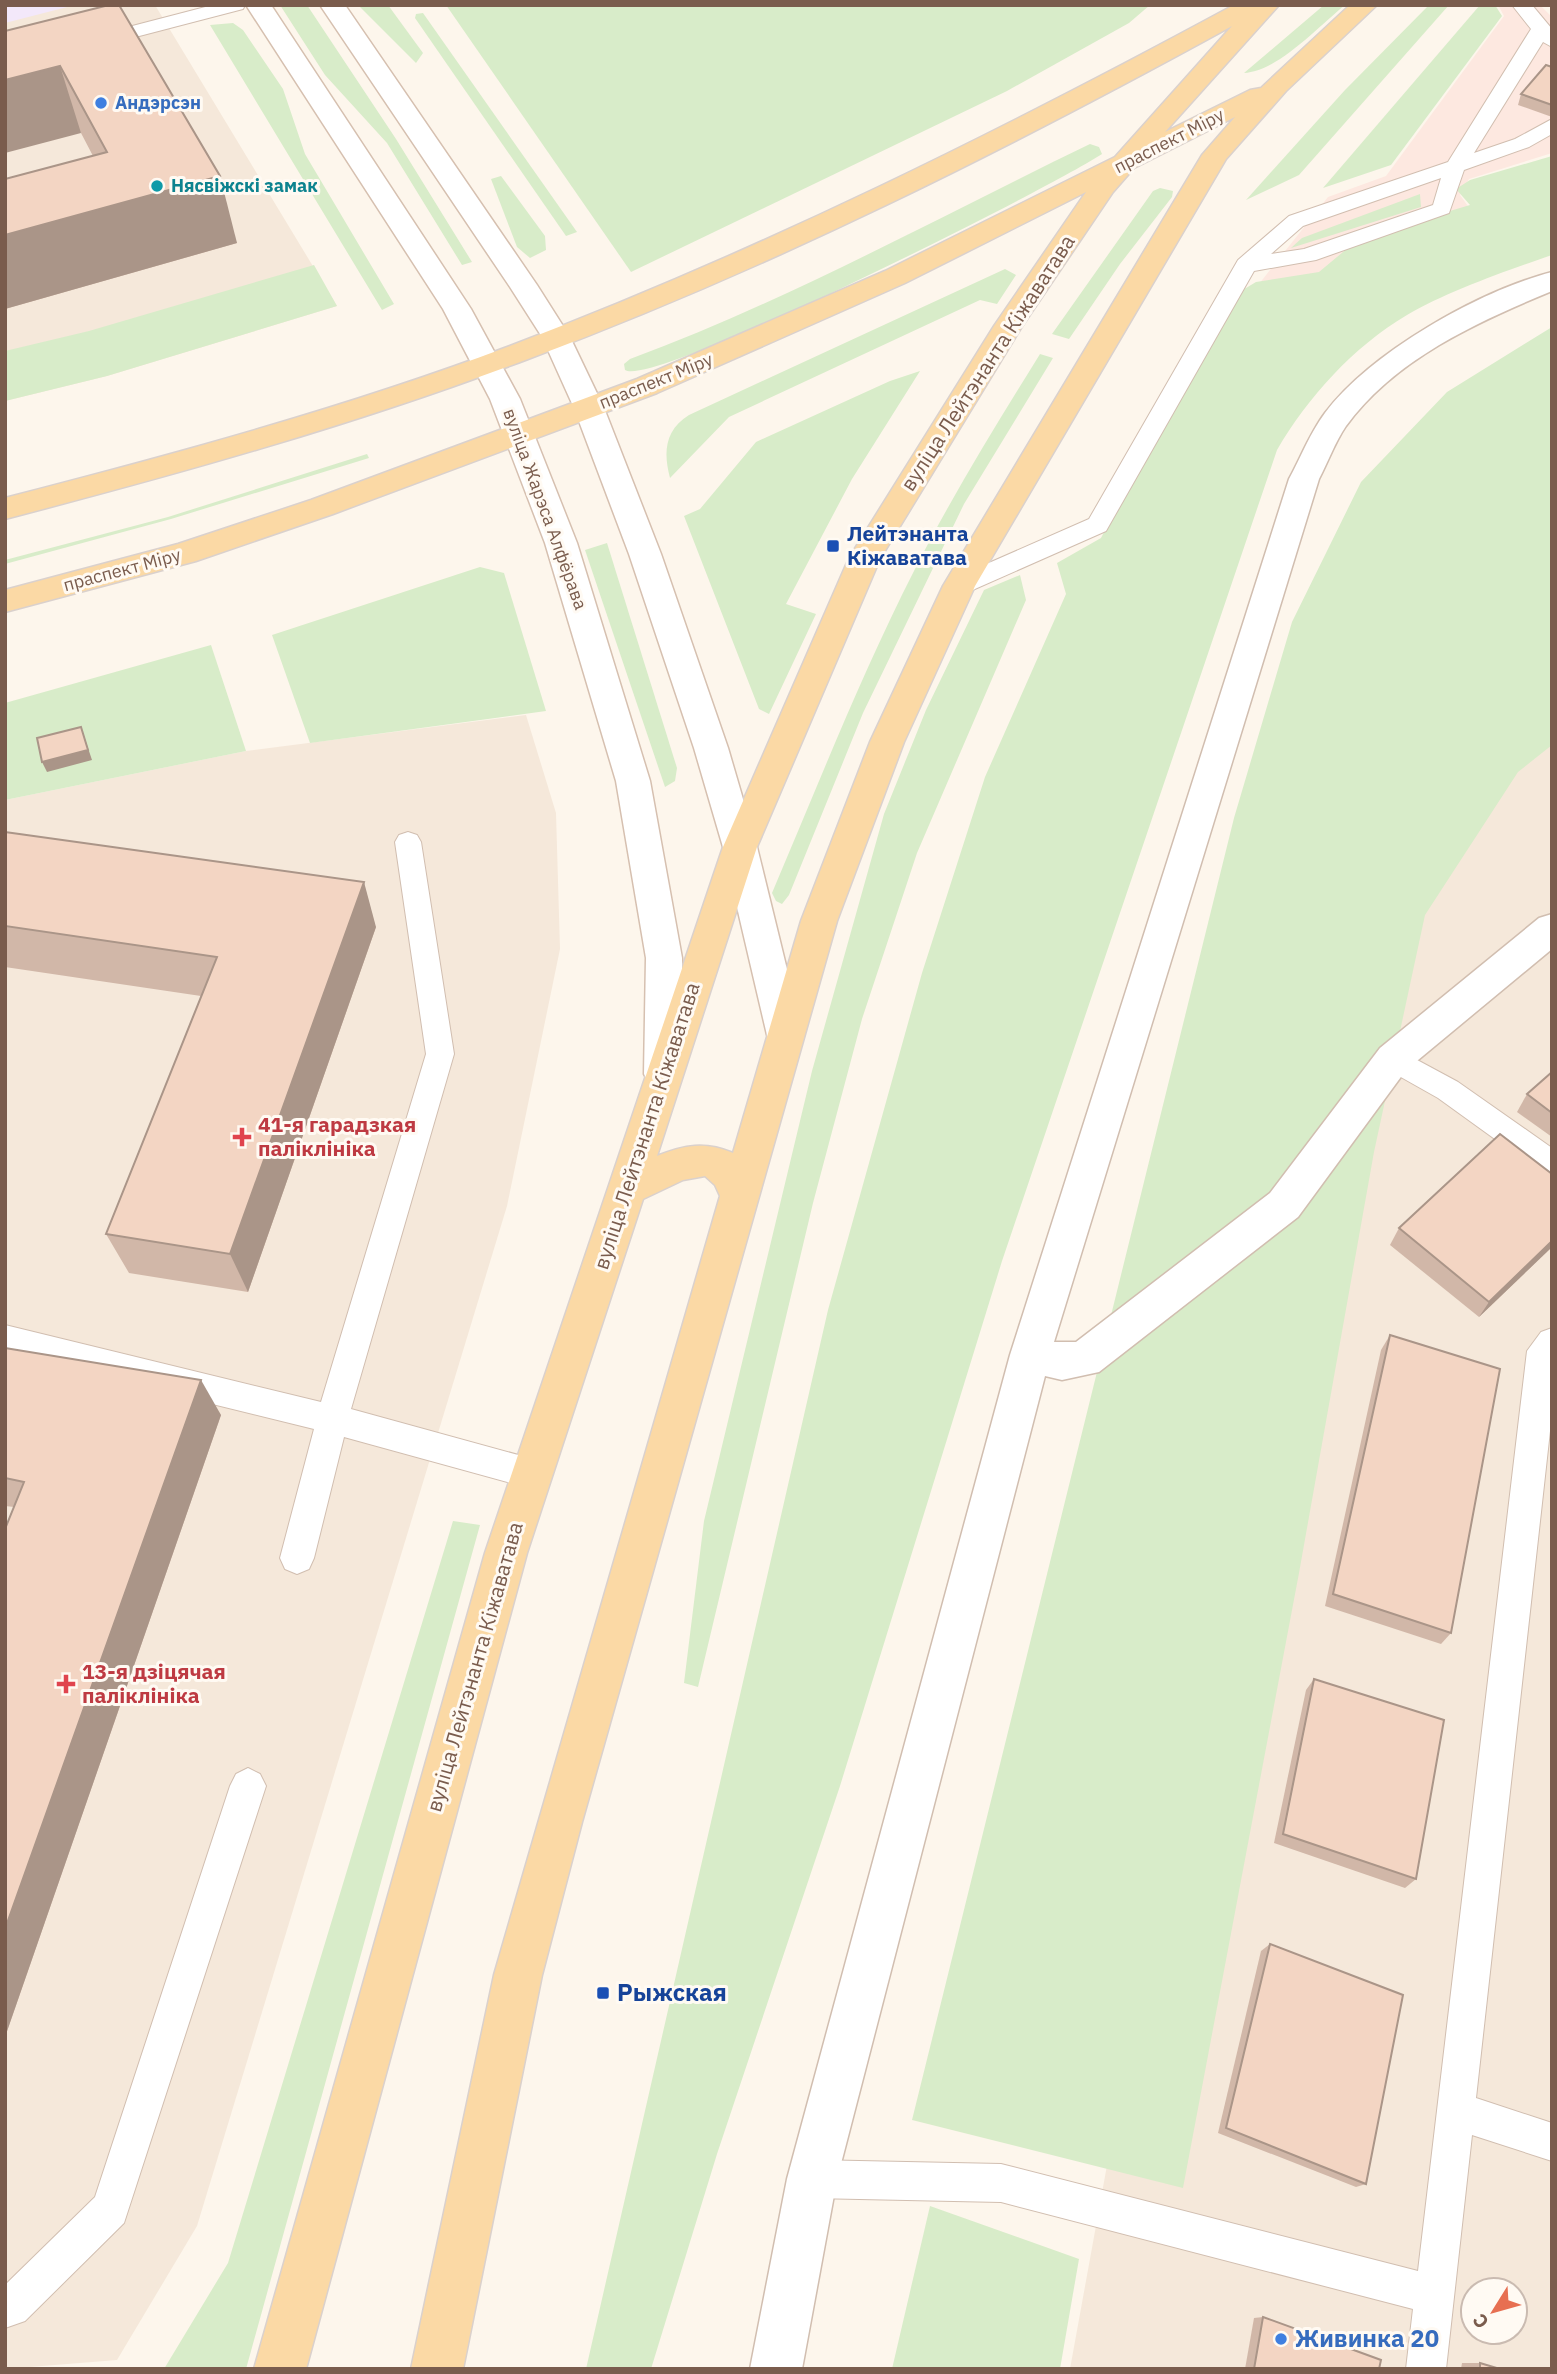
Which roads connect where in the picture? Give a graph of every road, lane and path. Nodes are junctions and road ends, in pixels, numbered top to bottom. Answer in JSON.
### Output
{"nodes":[{"id":1,"x":236,"y":5,"type":"edge"},
{"id":2,"x":258,"y":5,"type":"edge"},
{"id":3,"x":332,"y":5,"type":"edge"},
{"id":4,"x":1252,"y":5,"type":"edge"},
{"id":5,"x":1267,"y":5,"type":"edge"},
{"id":6,"x":1365,"y":5,"type":"edge"},
{"id":7,"x":1521,"y":5,"type":"edge"},
{"id":8,"x":130,"y":32,"type":"junction"},
{"id":9,"x":1546,"y":35,"type":"edge"},
{"id":10,"x":80,"y":45,"type":"edge"},
{"id":11,"x":143,"y":56,"type":"edge"},
{"id":12,"x":1277,"y":86,"type":"junction"},
{"id":13,"x":1544,"y":118,"type":"edge"},
{"id":14,"x":1552,"y":137,"type":"edge"},
{"id":15,"x":1522,"y":143,"type":"junction"},
{"id":16,"x":1119,"y":167,"type":"junction"},
{"id":17,"x":1454,"y":168,"type":"junction"},
{"id":18,"x":1246,"y":265,"type":"junction"},
{"id":19,"x":1552,"y":281,"type":"edge"},
{"id":20,"x":556,"y":337,"type":"junction"},
{"id":21,"x":487,"y":362,"type":"junction"},
{"id":22,"x":589,"y":408,"type":"junction"},
{"id":23,"x":519,"y":435,"type":"junction"},
{"id":24,"x":5,"y":509,"type":"edge"},
{"id":25,"x":959,"y":586,"type":"junction"},
{"id":26,"x":5,"y":601,"type":"edge"},
{"id":27,"x":408,"y":842,"type":"dead end"},
{"id":28,"x":740,"y":847,"type":"junction"},
{"id":29,"x":1552,"y":928,"type":"edge"},
{"id":30,"x":785,"y":1035,"type":"junction"},
{"id":31,"x":1393,"y":1059,"type":"junction"},
{"id":32,"x":663,"y":1074,"type":"junction"},
{"id":33,"x":1552,"y":1164,"type":"edge"},
{"id":34,"x":626,"y":1189,"type":"junction"},
{"id":35,"x":738,"y":1193,"type":"junction"},
{"id":36,"x":5,"y":1339,"type":"edge"},
{"id":37,"x":1552,"y":1342,"type":"edge"},
{"id":38,"x":1030,"y":1355,"type":"junction"},
{"id":39,"x":332,"y":1419,"type":"junction"},
{"id":40,"x":533,"y":1474,"type":"junction"},
{"id":41,"x":297,"y":1558,"type":"dead end"},
{"id":42,"x":248,"y":1786,"type":"dead end"},
{"id":43,"x":1456,"y":2111,"type":"junction"},
{"id":44,"x":1552,"y":2142,"type":"edge"},
{"id":45,"x":812,"y":2179,"type":"junction"},
{"id":46,"x":1434,"y":2295,"type":"junction"},
{"id":47,"x":5,"y":2308,"type":"edge"},
{"id":48,"x":281,"y":2369,"type":"edge"},
{"id":49,"x":437,"y":2369,"type":"edge"},
{"id":50,"x":776,"y":2369,"type":"edge"},
{"id":51,"x":1426,"y":2369,"type":"edge"}],
"edges":[{"from":1,"to":8,"type":"lane"},
{"from":2,"to":21,"type":"main road","name":"вуліца Жарэса Алфёрава"},
{"from":3,"to":20,"type":"main road"},
{"from":4,"to":20,"type":"main road"},
{"from":5,"to":16,"type":"main road","name":"вуліца Лейтэнанта Кіжаватава"},
{"from":6,"to":12,"type":"main road"},
{"from":7,"to":9,"type":"lane"},
{"from":8,"to":10,"type":"lane"},
{"from":8,"to":11,"type":"lane"},
{"from":9,"to":17,"type":"lane"},
{"from":12,"to":16,"type":"main road","name":"праспект Міру"},
{"from":12,"to":25,"type":"main road"},
{"from":13,"to":15,"type":"lane"},
{"from":14,"to":15,"type":"lane"},
{"from":15,"to":17,"type":"lane"},
{"from":16,"to":22,"type":"main road","name":"праспект Міру"},
{"from":16,"to":28,"type":"main road","name":"вуліца Лейтэнанта Кіжаватава"},
{"from":17,"to":18,"type":"lane"},
{"from":17,"to":18,"type":"lane"},
{"from":18,"to":25,"type":"lane"},
{"from":19,"to":38,"type":"main road"},
{"from":20,"to":21,"type":"main road"},
{"from":20,"to":22,"type":"main road"},
{"from":21,"to":23,"type":"main road","name":"вуліца Жарэса Алфёрава"},
{"from":21,"to":24,"type":"main road"},
{"from":22,"to":23,"type":"main road","name":"праспект Міру"},
{"from":22,"to":28,"type":"main road"},
{"from":23,"to":26,"type":"main road","name":"праспект Міру"},
{"from":23,"to":32,"type":"main road","name":"вуліца Жарэса Алфёрава"},
{"from":25,"to":30,"type":"main road"},
{"from":27,"to":39,"type":"lane"},
{"from":28,"to":30,"type":"main road"},
{"from":28,"to":32,"type":"main road","name":"вуліца Лейтэнанта Кіжаватава"},
{"from":29,"to":31,"type":"main road"},
{"from":30,"to":35,"type":"main road"},
{"from":31,"to":33,"type":"lane"},
{"from":31,"to":38,"type":"main road"},
{"from":32,"to":34,"type":"main road","name":"вуліца Лейтэнанта Кіжаватава"},
{"from":34,"to":35,"type":"main road"},
{"from":34,"to":40,"type":"main road","name":"вуліца Лейтэнанта Кіжаватава"},
{"from":35,"to":49,"type":"main road"},
{"from":36,"to":39,"type":"lane"},
{"from":37,"to":43,"type":"lane"},
{"from":38,"to":45,"type":"main road"},
{"from":39,"to":40,"type":"lane"},
{"from":39,"to":41,"type":"lane"},
{"from":40,"to":48,"type":"main road","name":"вуліца Лейтэнанта Кіжаватава"},
{"from":42,"to":47,"type":"lane"},
{"from":43,"to":44,"type":"lane"},
{"from":43,"to":46,"type":"lane"},
{"from":45,"to":46,"type":"lane"},
{"from":45,"to":50,"type":"main road"},
{"from":46,"to":51,"type":"lane"}]}
